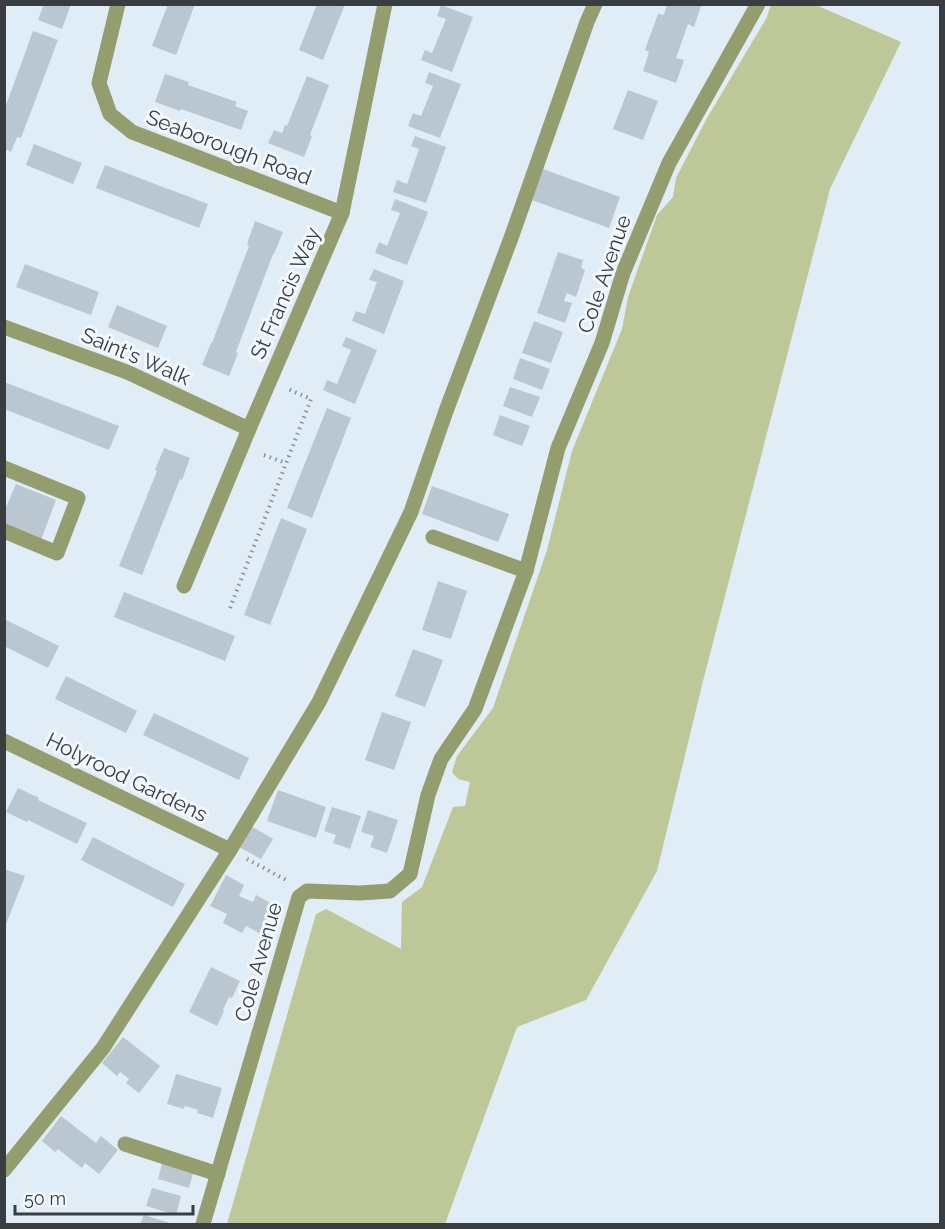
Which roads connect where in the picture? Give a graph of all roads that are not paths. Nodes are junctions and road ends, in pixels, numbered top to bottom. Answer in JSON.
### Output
{"nodes":[{"id":1,"x":118,"y":4,"type":"edge"},
{"id":2,"x":385,"y":4,"type":"edge"},
{"id":3,"x":595,"y":4,"type":"edge"},
{"id":4,"x":758,"y":4,"type":"edge"},
{"id":5,"x":342,"y":213,"type":"junction"},
{"id":6,"x":4,"y":327,"type":"edge"},
{"id":7,"x":249,"y":429,"type":"junction"},
{"id":8,"x":5,"y":470,"type":"edge"},
{"id":9,"x":4,"y":531,"type":"edge"},
{"id":10,"x":433,"y":537,"type":"dead end"},
{"id":11,"x":526,"y":572,"type":"junction"},
{"id":12,"x":184,"y":586,"type":"dead end"},
{"id":13,"x":4,"y":741,"type":"edge"},
{"id":14,"x":230,"y":850,"type":"junction"},
{"id":15,"x":125,"y":1144,"type":"dead end"},
{"id":16,"x":4,"y":1170,"type":"edge"},
{"id":17,"x":218,"y":1174,"type":"junction"},
{"id":18,"x":203,"y":1224,"type":"edge"}],
"edges":[{"from":1,"to":5,"type":"street","name":"Seaborough Road"},
{"from":2,"to":5,"type":"street","name":"St Francis Way"},
{"from":3,"to":14,"type":"street"},
{"from":4,"to":11,"type":"street","name":"Cole Avenue"},
{"from":5,"to":7,"type":"street","name":"St Francis Way"},
{"from":6,"to":7,"type":"street","name":"Saint's Walk"},
{"from":7,"to":12,"type":"street","name":"St Francis Way"},
{"from":8,"to":9,"type":"street"},
{"from":10,"to":11,"type":"street"},
{"from":11,"to":17,"type":"street","name":"Cole Avenue"},
{"from":13,"to":14,"type":"street","name":"Holyrood Gardens"},
{"from":14,"to":16,"type":"street"},
{"from":15,"to":17,"type":"street"},
{"from":17,"to":18,"type":"street","name":"Cole Avenue"}]}
